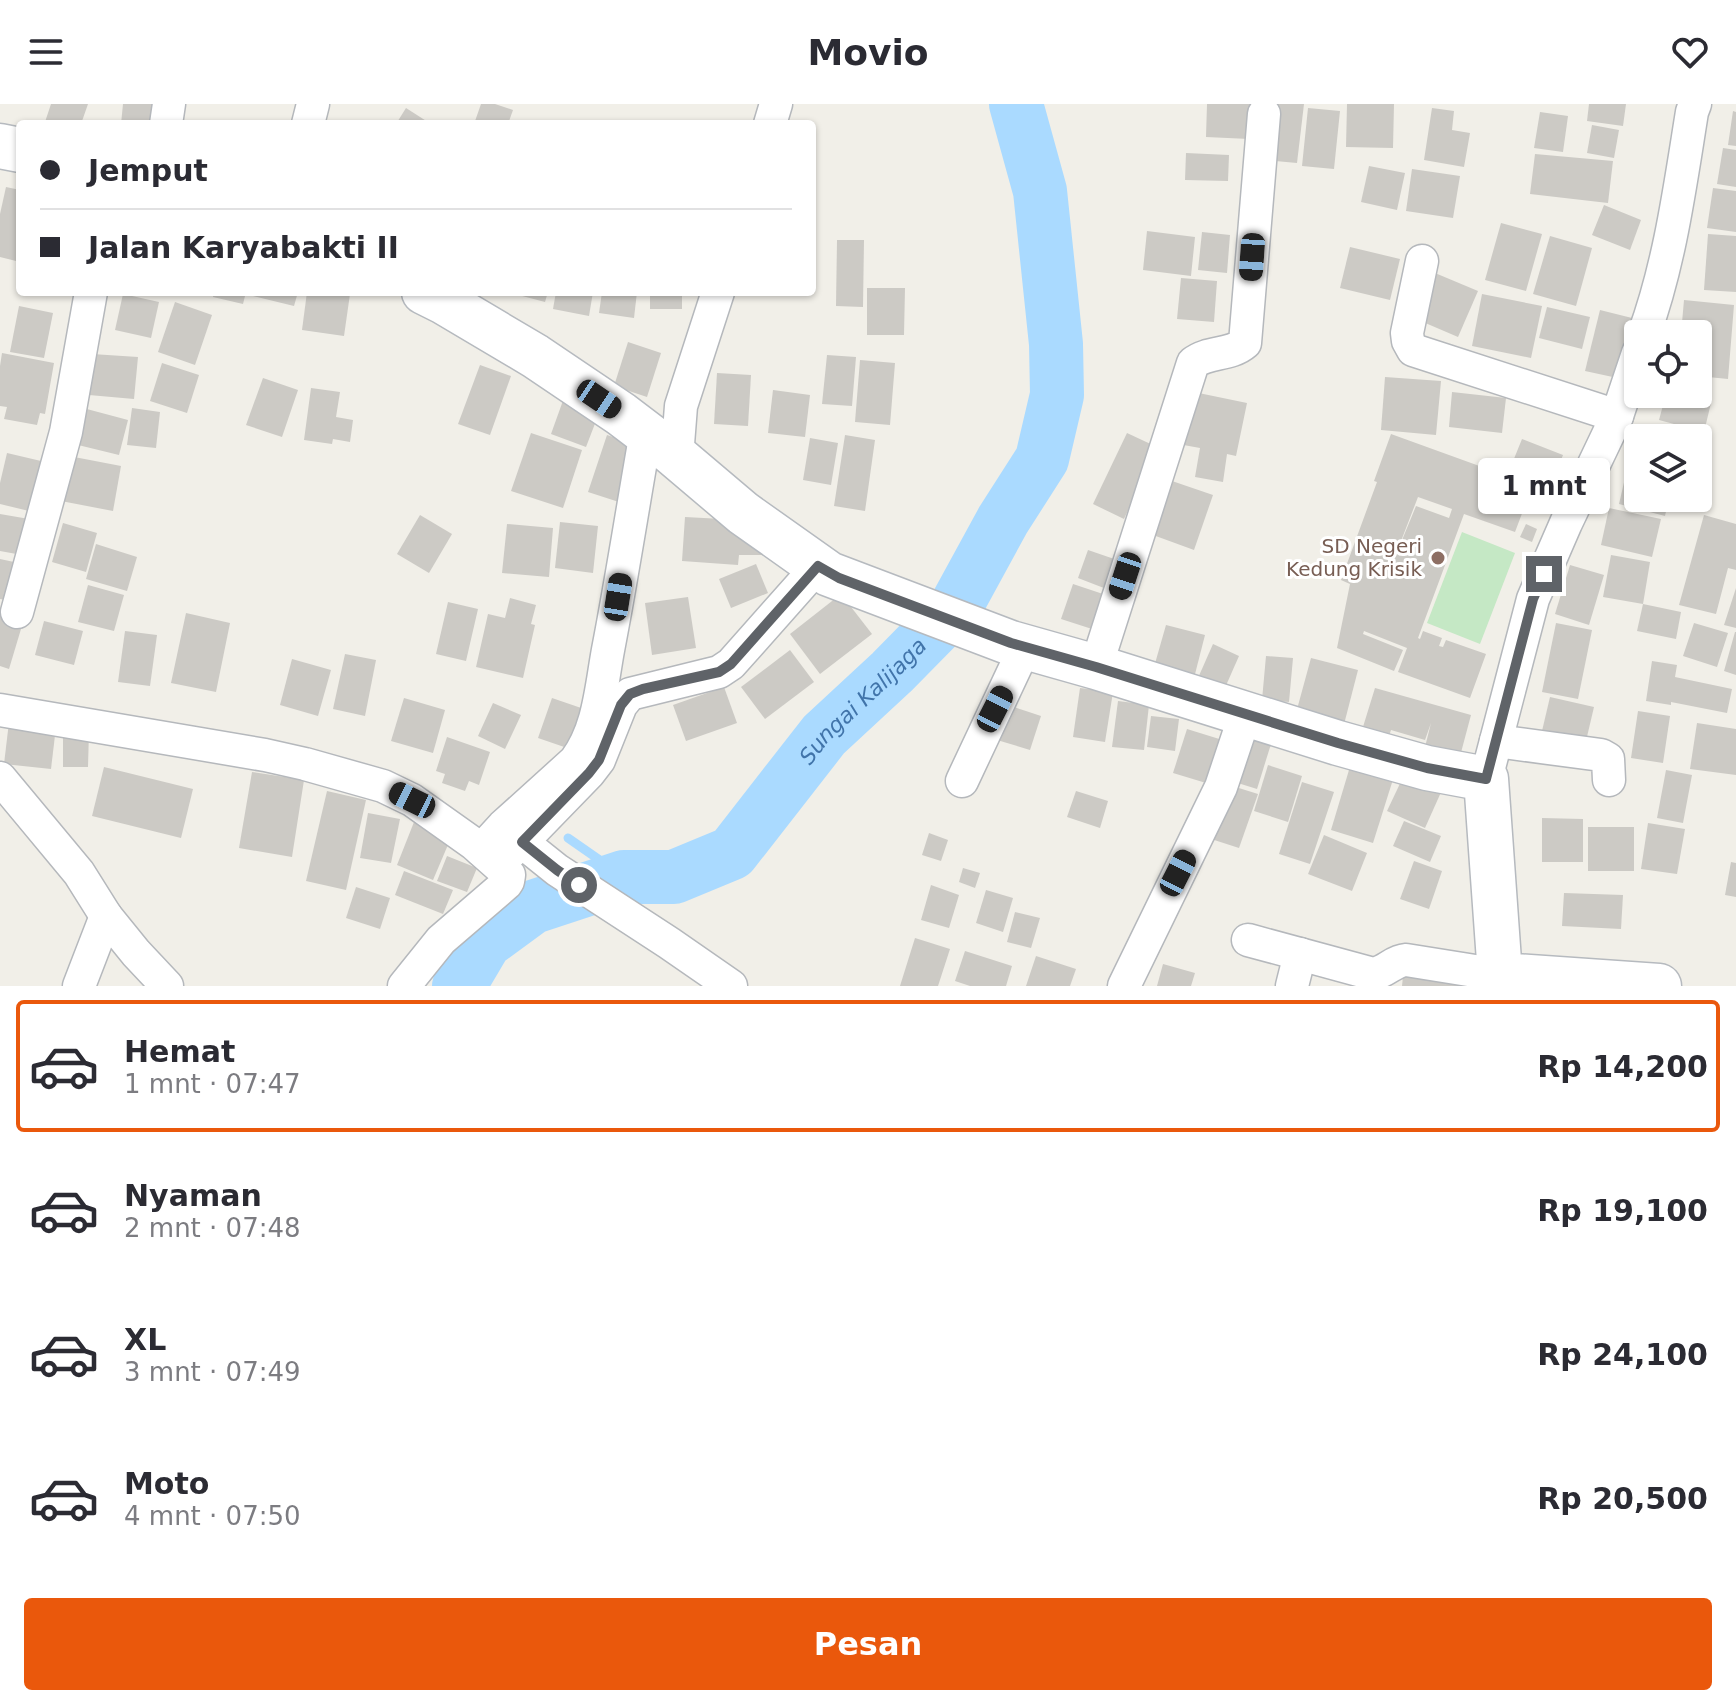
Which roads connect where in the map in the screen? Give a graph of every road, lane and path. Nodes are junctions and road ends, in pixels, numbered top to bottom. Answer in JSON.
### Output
{"nodes":[{"id":1,"x":1685,"y":107,"type":"edge"},
{"id":2,"x":1264,"y":114,"type":"dead end"},
{"id":3,"x":1422,"y":261,"type":"dead end"},
{"id":4,"x":90,"y":296,"type":"edge"},
{"id":5,"x":432,"y":296,"type":"edge"},
{"id":6,"x":717,"y":296,"type":"edge"},
{"id":7,"x":1649,"y":320,"type":"edge"},
{"id":8,"x":1624,"y":395,"type":"edge"},
{"id":9,"x":1617,"y":416,"type":"junction"},
{"id":10,"x":662,"y":445,"type":"junction"},
{"id":11,"x":829,"y":572,"type":"junction"},
{"id":12,"x":17,"y":612,"type":"dead end"},
{"id":13,"x":1018,"y":645,"type":"junction"},
{"id":14,"x":1096,"y":667,"type":"junction"},
{"id":15,"x":0,"y":710,"type":"edge"},
{"id":16,"x":1245,"y":715,"type":"junction"},
{"id":17,"x":1491,"y":760,"type":"junction"},
{"id":18,"x":0,"y":778,"type":"edge"},
{"id":19,"x":1609,"y":780,"type":"dead end"},
{"id":20,"x":962,"y":781,"type":"dead end"},
{"id":21,"x":513,"y":834,"type":"junction"},
{"id":22,"x":490,"y":857,"type":"junction"},
{"id":23,"x":106,"y":916,"type":"junction"},
{"id":24,"x":1248,"y":940,"type":"dead end"},
{"id":25,"x":1300,"y":954,"type":"junction"},
{"id":26,"x":1499,"y":980,"type":"edge"},
{"id":27,"x":79,"y":986,"type":"edge"},
{"id":28,"x":167,"y":986,"type":"edge"},
{"id":29,"x":404,"y":986,"type":"edge"},
{"id":30,"x":731,"y":986,"type":"edge"},
{"id":31,"x":1124,"y":986,"type":"edge"},
{"id":32,"x":1292,"y":986,"type":"edge"},
{"id":33,"x":1659,"y":986,"type":"edge"}],
"edges":[{"from":1,"to":7,"type":"street"},
{"from":2,"to":14,"type":"street"},
{"from":3,"to":9,"type":"street"},
{"from":4,"to":12,"type":"street"},
{"from":5,"to":10,"type":"street"},
{"from":6,"to":10,"type":"street"},
{"from":8,"to":9,"type":"street"},
{"from":9,"to":17,"type":"street"},
{"from":10,"to":11,"type":"street"},
{"from":10,"to":21,"type":"street"},
{"from":11,"to":13,"type":"street"},
{"from":11,"to":21,"type":"street"},
{"from":13,"to":14,"type":"street"},
{"from":13,"to":20,"type":"street"},
{"from":14,"to":16,"type":"street"},
{"from":15,"to":22,"type":"street"},
{"from":16,"to":17,"type":"street"},
{"from":16,"to":31,"type":"street"},
{"from":17,"to":19,"type":"street"},
{"from":17,"to":26,"type":"street"},
{"from":18,"to":23,"type":"street"},
{"from":21,"to":22,"type":"street"},
{"from":21,"to":30,"type":"street"},
{"from":22,"to":29,"type":"street"},
{"from":23,"to":27,"type":"street"},
{"from":23,"to":28,"type":"street"},
{"from":24,"to":25,"type":"street"},
{"from":25,"to":26,"type":"street"},
{"from":25,"to":32,"type":"street"},
{"from":26,"to":33,"type":"street"}]}
